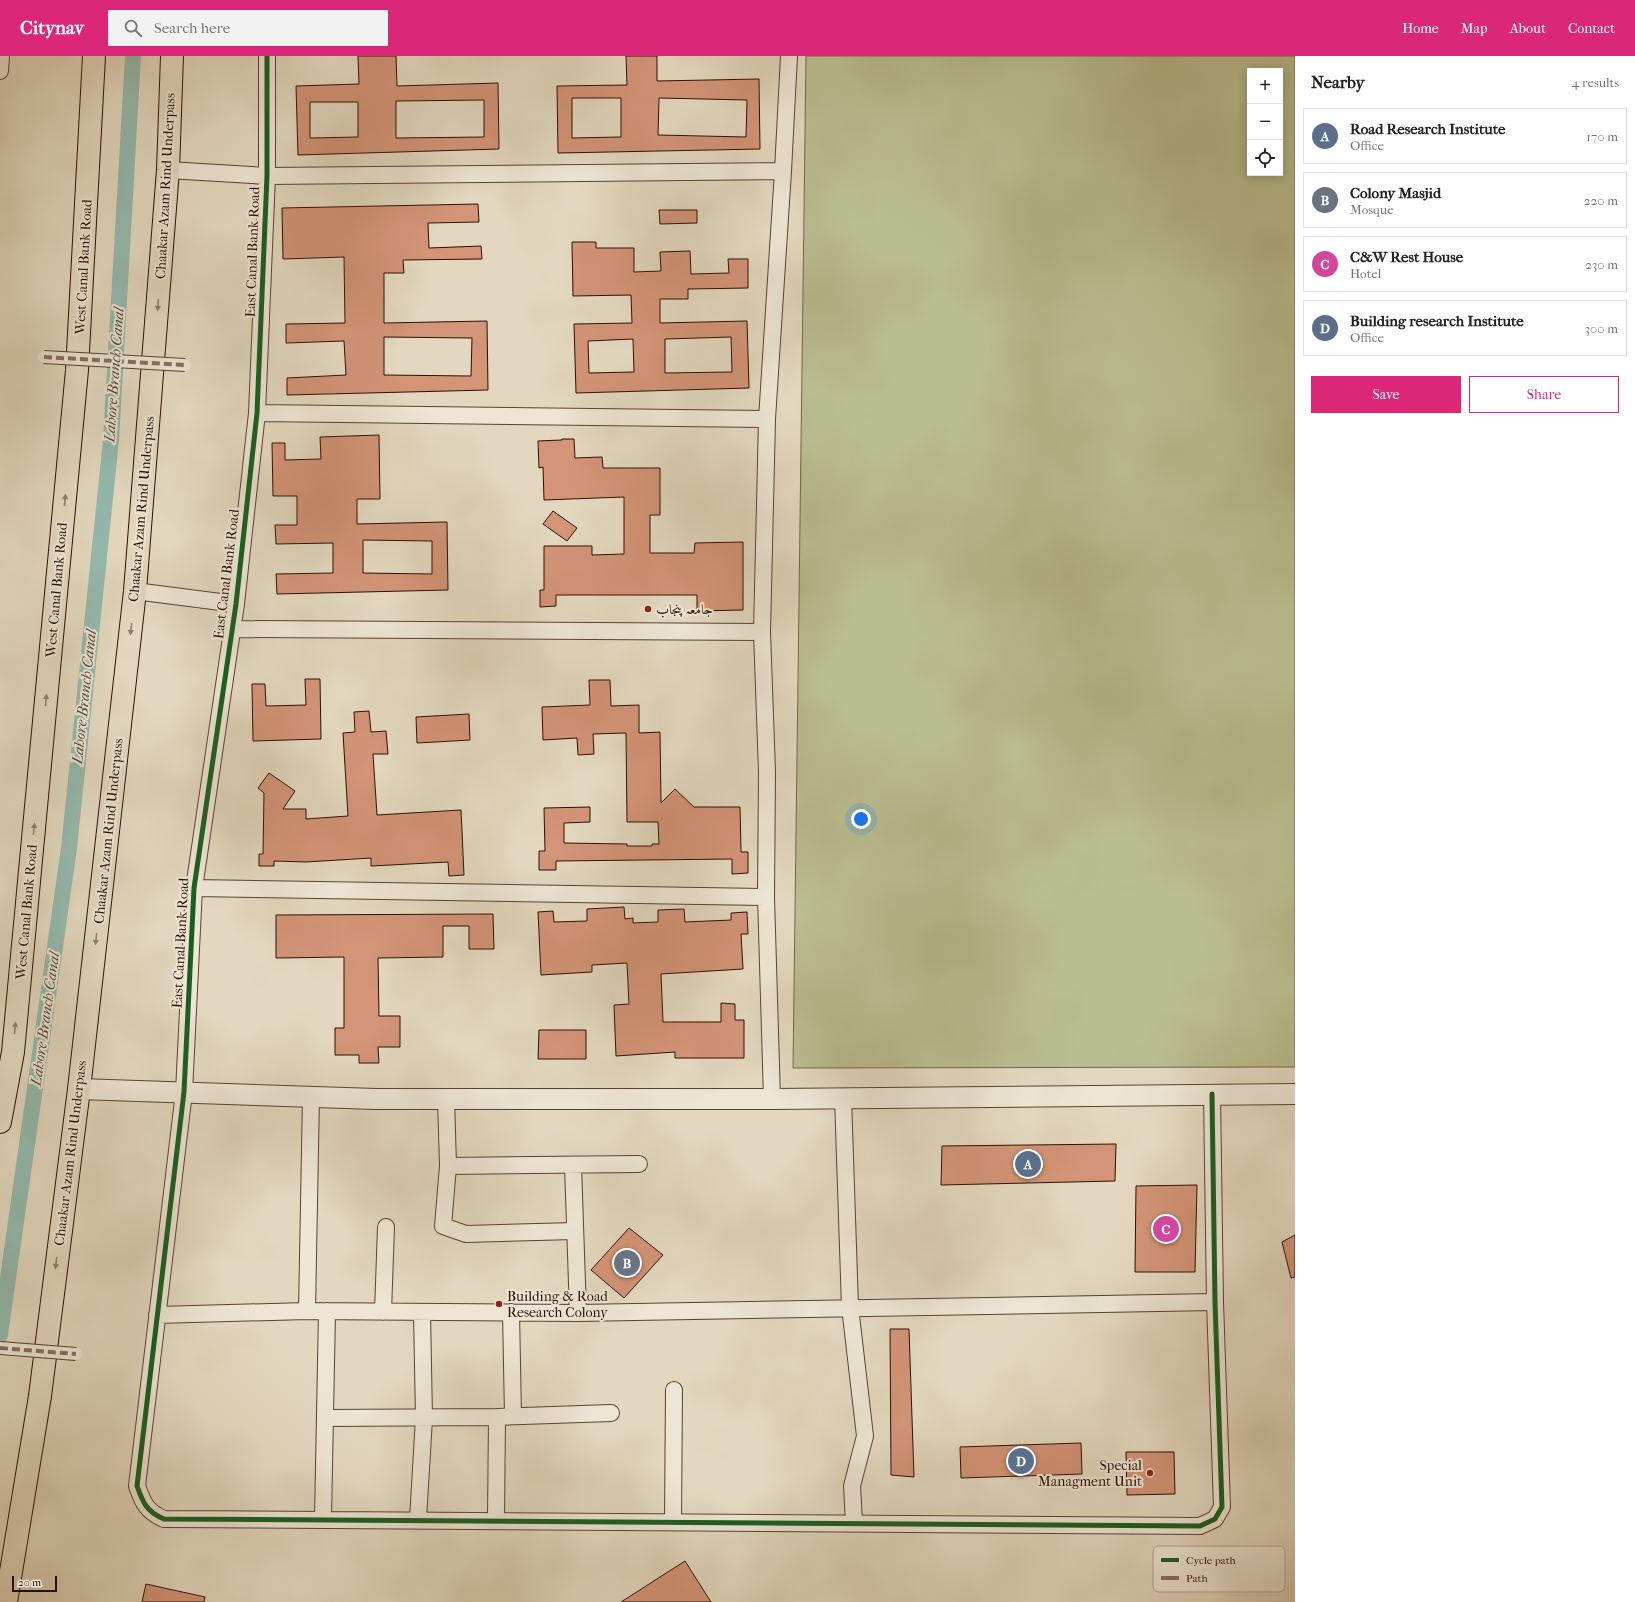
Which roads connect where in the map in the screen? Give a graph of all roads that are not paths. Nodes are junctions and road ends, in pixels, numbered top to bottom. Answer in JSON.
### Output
{"nodes":[{"id":1,"x":1,"y":56,"type":"edge"},
{"id":2,"x":94,"y":56,"type":"edge"},
{"id":3,"x":172,"y":56,"type":"edge"},
{"id":4,"x":267,"y":56,"type":"edge"},
{"id":5,"x":789,"y":56,"type":"edge"},
{"id":6,"x":0,"y":71,"type":"edge"},
{"id":7,"x":168,"y":170,"type":"junction"},
{"id":8,"x":783,"y":171,"type":"junction"},
{"id":9,"x":267,"y":176,"type":"junction"},
{"id":10,"x":44,"y":357,"type":"dead end"},
{"id":11,"x":185,"y":365,"type":"dead end"},
{"id":12,"x":257,"y":413,"type":"junction"},
{"id":13,"x":767,"y":419,"type":"junction"},
{"id":14,"x":135,"y":592,"type":"junction"},
{"id":15,"x":236,"y":604,"type":"junction"},
{"id":16,"x":232,"y":629,"type":"junction"},
{"id":17,"x":762,"y":632,"type":"junction"},
{"id":18,"x":194,"y":888,"type":"junction"},
{"id":19,"x":766,"y":897,"type":"junction"},
{"id":20,"x":6,"y":1052,"type":"edge"},
{"id":21,"x":79,"y":1089,"type":"junction"},
{"id":22,"x":184,"y":1092,"type":"junction"},
{"id":23,"x":1212,"y":1094,"type":"junction"},
{"id":24,"x":1295,"y":1094,"type":"edge"},
{"id":25,"x":311,"y":1096,"type":"junction"},
{"id":26,"x":446,"y":1098,"type":"junction"},
{"id":27,"x":843,"y":1098,"type":"junction"},
{"id":28,"x":772,"y":1099,"type":"junction"},
{"id":29,"x":0,"y":1122,"type":"edge"},
{"id":30,"x":639,"y":1164,"type":"dead end"},
{"id":31,"x":573,"y":1165,"type":"junction"},
{"id":32,"x":448,"y":1166,"type":"junction"},
{"id":33,"x":386,"y":1227,"type":"dead end"},
{"id":34,"x":575,"y":1231,"type":"junction"},
{"id":35,"x":1215,"y":1302,"type":"junction"},
{"id":36,"x":850,"y":1307,"type":"junction"},
{"id":37,"x":307,"y":1311,"type":"junction"},
{"id":38,"x":327,"y":1311,"type":"junction"},
{"id":39,"x":383,"y":1312,"type":"junction"},
{"id":40,"x":422,"y":1312,"type":"junction"},
{"id":41,"x":511,"y":1312,"type":"junction"},
{"id":42,"x":578,"y":1313,"type":"junction"},
{"id":43,"x":157,"y":1314,"type":"junction"},
{"id":44,"x":0,"y":1348,"type":"edge"},
{"id":45,"x":76,"y":1354,"type":"dead end"},
{"id":46,"x":674,"y":1390,"type":"dead end"},
{"id":47,"x":611,"y":1413,"type":"dead end"},
{"id":48,"x":505,"y":1417,"type":"junction"},
{"id":49,"x":325,"y":1418,"type":"junction"},
{"id":50,"x":424,"y":1418,"type":"junction"},
{"id":51,"x":323,"y":1519,"type":"junction"},
{"id":52,"x":418,"y":1520,"type":"junction"},
{"id":53,"x":496,"y":1520,"type":"junction"},
{"id":54,"x":673,"y":1521,"type":"junction"},
{"id":55,"x":854,"y":1522,"type":"junction"},
{"id":56,"x":6,"y":1602,"type":"edge"}],
"edges":[{"from":1,"to":6,"type":"street"},
{"from":20,"to":2,"type":"highway","name":"West Canal Bank Road","one_way":true},
{"from":3,"to":7,"type":"highway","name":"Chaakar Azam Rind Underpass"},
{"from":4,"to":9,"type":"street","name":"East Canal Bank Road"},
{"from":5,"to":8,"type":"street"},
{"from":7,"to":9,"type":"street"},
{"from":7,"to":14,"type":"highway","name":"Chaakar Azam Rind Underpass","one_way":true},
{"from":8,"to":9,"type":"street"},
{"from":8,"to":13,"type":"street"},
{"from":9,"to":12,"type":"street","name":"East Canal Bank Road"},
{"from":10,"to":11,"type":"street","bridge":true},
{"from":12,"to":13,"type":"street"},
{"from":12,"to":15,"type":"street","name":"East Canal Bank Road"},
{"from":13,"to":17,"type":"street"},
{"from":14,"to":15,"type":"street"},
{"from":14,"to":21,"type":"highway","name":"Chaakar Azam Rind Underpass","one_way":true},
{"from":15,"to":16,"type":"street","name":"East Canal Bank Road"},
{"from":16,"to":17,"type":"street"},
{"from":16,"to":18,"type":"street","name":"East Canal Bank Road"},
{"from":17,"to":19,"type":"street"},
{"from":18,"to":19,"type":"street"},
{"from":18,"to":22,"type":"street","name":"East Canal Bank Road"},
{"from":19,"to":28,"type":"street"},
{"from":20,"to":29,"type":"highway","name":"West Canal Bank Road"},
{"from":21,"to":22,"type":"street"},
{"from":21,"to":56,"type":"highway","name":"Chaakar Azam Rind Underpass","one_way":true},
{"from":22,"to":25,"type":"street"},
{"from":22,"to":43,"type":"street","name":"East Canal Bank Road"},
{"from":23,"to":24,"type":"street"},
{"from":23,"to":27,"type":"street"},
{"from":23,"to":35,"type":"street","name":"East Canal Bank Road"},
{"from":25,"to":26,"type":"street"},
{"from":25,"to":37,"type":"street"},
{"from":26,"to":28,"type":"street"},
{"from":26,"to":32,"type":"street"},
{"from":27,"to":28,"type":"street"},
{"from":27,"to":36,"type":"street"},
{"from":30,"to":31,"type":"street"},
{"from":31,"to":32,"type":"street"},
{"from":31,"to":34,"type":"street"},
{"from":32,"to":34,"type":"street"},
{"from":33,"to":39,"type":"street"},
{"from":34,"to":42,"type":"street"},
{"from":35,"to":36,"type":"street"},
{"from":35,"to":55,"type":"street","name":"East Canal Bank Road"},
{"from":36,"to":42,"type":"street"},
{"from":36,"to":55,"type":"street"},
{"from":37,"to":38,"type":"street"},
{"from":37,"to":43,"type":"street"},
{"from":38,"to":39,"type":"street"},
{"from":38,"to":49,"type":"street"},
{"from":39,"to":40,"type":"street"},
{"from":40,"to":41,"type":"street"},
{"from":40,"to":50,"type":"street"},
{"from":41,"to":42,"type":"street"},
{"from":41,"to":48,"type":"street"},
{"from":43,"to":51,"type":"street","name":"East Canal Bank Road"},
{"from":44,"to":45,"type":"street","bridge":true},
{"from":46,"to":54,"type":"street"},
{"from":47,"to":48,"type":"street"},
{"from":48,"to":50,"type":"street"},
{"from":48,"to":53,"type":"street"},
{"from":49,"to":50,"type":"street"},
{"from":49,"to":51,"type":"street"},
{"from":50,"to":52,"type":"street"},
{"from":51,"to":52,"type":"street","name":"East Canal Bank Road"},
{"from":52,"to":53,"type":"street","name":"East Canal Bank Road"},
{"from":53,"to":54,"type":"street","name":"East Canal Bank Road"},
{"from":54,"to":55,"type":"street","name":"East Canal Bank Road"}]}
